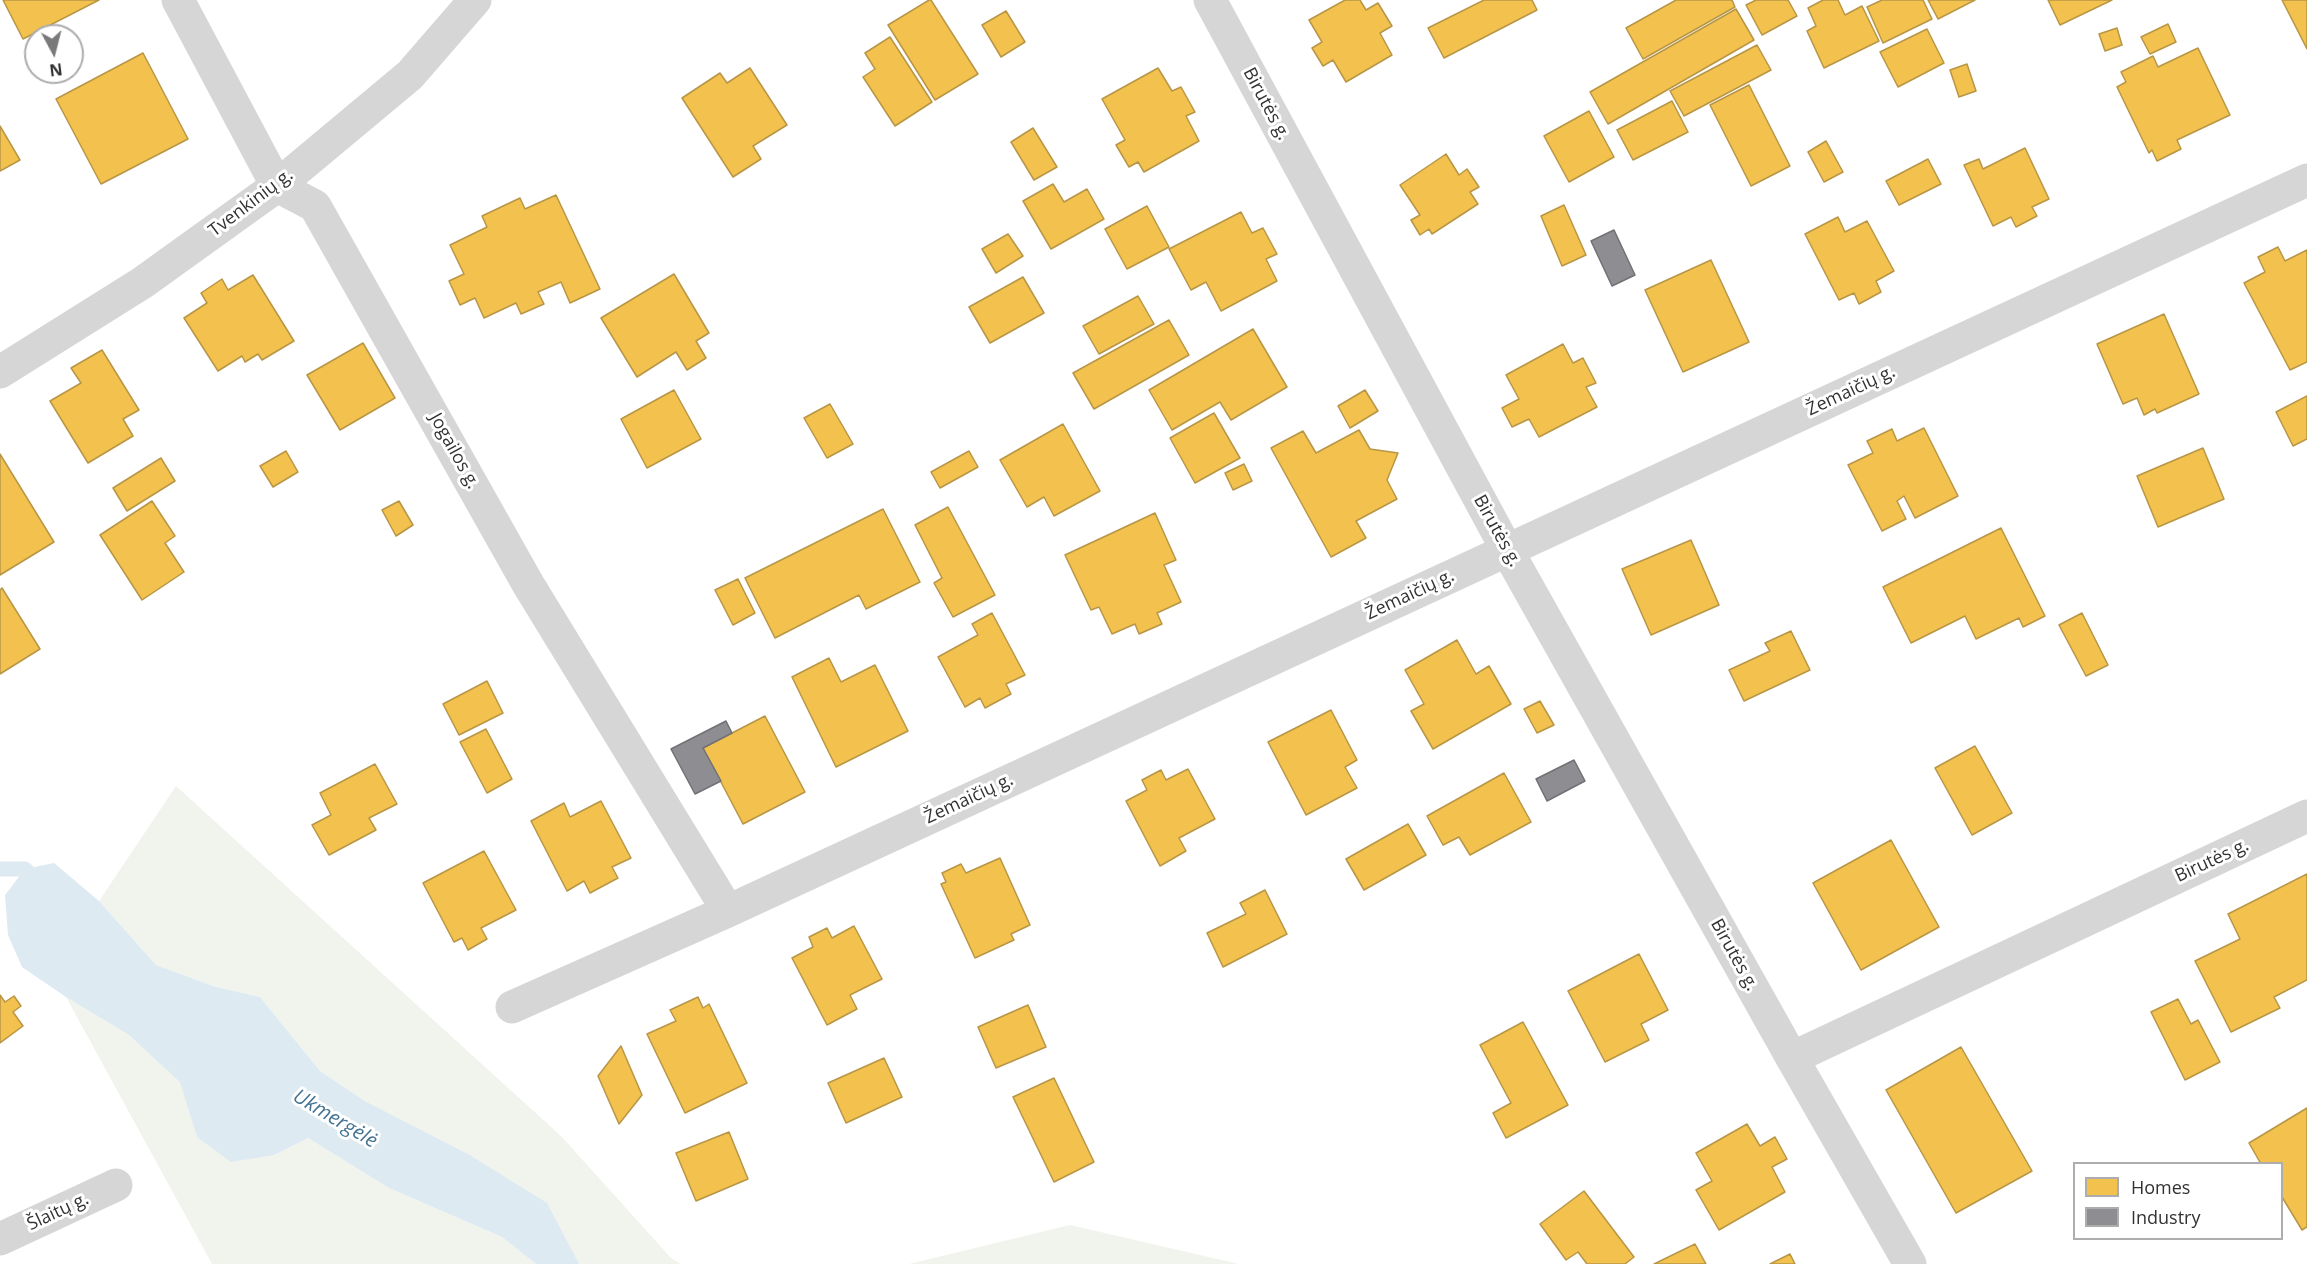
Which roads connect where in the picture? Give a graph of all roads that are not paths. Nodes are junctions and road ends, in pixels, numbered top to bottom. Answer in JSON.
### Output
{"nodes":[{"id":1,"x":178,"y":0,"type":"edge"},
{"id":2,"x":475,"y":0,"type":"edge"},
{"id":3,"x":1210,"y":0,"type":"edge"},
{"id":4,"x":2307,"y":180,"type":"edge"},
{"id":5,"x":277,"y":186,"type":"junction"},
{"id":6,"x":0,"y":372,"type":"edge"},
{"id":7,"x":1507,"y":550,"type":"junction"},
{"id":8,"x":2307,"y":816,"type":"edge"},
{"id":9,"x":728,"y":911,"type":"junction"},
{"id":10,"x":512,"y":1006,"type":"dead end"},
{"id":11,"x":1792,"y":1058,"type":"junction"},
{"id":12,"x":116,"y":1185,"type":"dead end"},
{"id":13,"x":0,"y":1239,"type":"edge"},
{"id":14,"x":1910,"y":1264,"type":"edge"}],
"edges":[{"from":1,"to":5,"type":"street"},
{"from":2,"to":5,"type":"street","name":"Tvenkinių g."},
{"from":3,"to":7,"type":"street","name":"Birutės g."},
{"from":4,"to":7,"type":"street","name":"Žemaičių g."},
{"from":5,"to":6,"type":"street","name":"Tvenkinių g."},
{"from":5,"to":9,"type":"street","name":"Jogailos g."},
{"from":7,"to":9,"type":"street","name":"Žemaičių g."},
{"from":7,"to":11,"type":"street","name":"Birutės g."},
{"from":8,"to":11,"type":"street","name":"Birutės g."},
{"from":9,"to":10,"type":"street","name":"Žemaičių g."},
{"from":11,"to":14,"type":"street","name":"Birutės g."},
{"from":12,"to":13,"type":"street","name":"Šlaitų g."}]}
